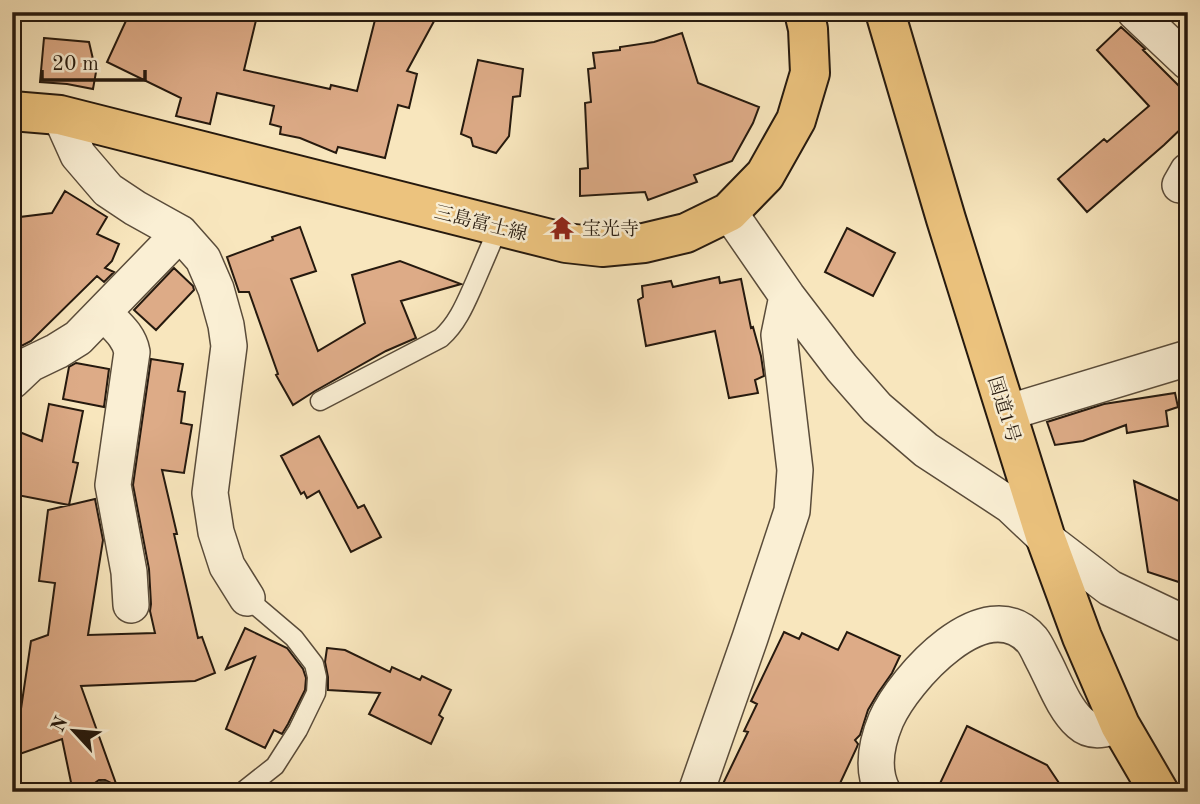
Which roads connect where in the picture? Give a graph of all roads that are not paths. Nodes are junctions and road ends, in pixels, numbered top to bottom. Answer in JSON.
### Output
{"nodes":[{"id":1,"x":804,"y":12,"type":"edge"},
{"id":2,"x":885,"y":12,"type":"edge"},
{"id":3,"x":1135,"y":12,"type":"edge"},
{"id":4,"x":1188,"y":62,"type":"edge"},
{"id":5,"x":12,"y":111,"type":"edge"},
{"id":6,"x":60,"y":115,"type":"junction"},
{"id":7,"x":729,"y":212,"type":"junction"},
{"id":8,"x":499,"y":226,"type":"junction"},
{"id":9,"x":180,"y":233,"type":"junction"},
{"id":10,"x":788,"y":296,"type":"junction"},
{"id":11,"x":104,"y":313,"type":"junction"},
{"id":12,"x":1188,"y":358,"type":"edge"},
{"id":13,"x":12,"y":381,"type":"edge"},
{"id":14,"x":320,"y":401,"type":"dead end"},
{"id":15,"x":1006,"y":413,"type":"junction"},
{"id":16,"x":1045,"y":539,"type":"junction"},
{"id":17,"x":247,"y":598,"type":"joint"},
{"id":18,"x":131,"y":605,"type":"dead end"},
{"id":19,"x":1188,"y":625,"type":"edge"},
{"id":20,"x":1120,"y":725,"type":"junction"},
{"id":21,"x":242,"y":792,"type":"edge"},
{"id":22,"x":696,"y":792,"type":"edge"},
{"id":23,"x":883,"y":792,"type":"edge"},
{"id":24,"x":1158,"y":792,"type":"edge"}],
"edges":[{"from":1,"to":7,"type":"main road","name":"三島富士線"},
{"from":2,"to":15,"type":"main road","name":"国道1号"},
{"from":3,"to":4,"type":"street"},
{"from":5,"to":6,"type":"main road","name":"三島富士線"},
{"from":6,"to":8,"type":"main road","name":"三島富士線"},
{"from":6,"to":9,"type":"street"},
{"from":7,"to":8,"type":"main road","name":"三島富士線"},
{"from":7,"to":10,"type":"street"},
{"from":8,"to":14,"type":"lane"},
{"from":9,"to":11,"type":"street"},
{"from":9,"to":17,"type":"street"},
{"from":10,"to":16,"type":"street"},
{"from":10,"to":22,"type":"street"},
{"from":11,"to":13,"type":"street"},
{"from":11,"to":18,"type":"street"},
{"from":12,"to":15,"type":"street"},
{"from":15,"to":16,"type":"main road","name":"国道1号"},
{"from":16,"to":19,"type":"street"},
{"from":16,"to":20,"type":"main road","name":"国道1号"},
{"from":17,"to":21,"type":"lane"},
{"from":20,"to":23,"type":"street"},
{"from":20,"to":24,"type":"main road","name":"国道1号"}]}
